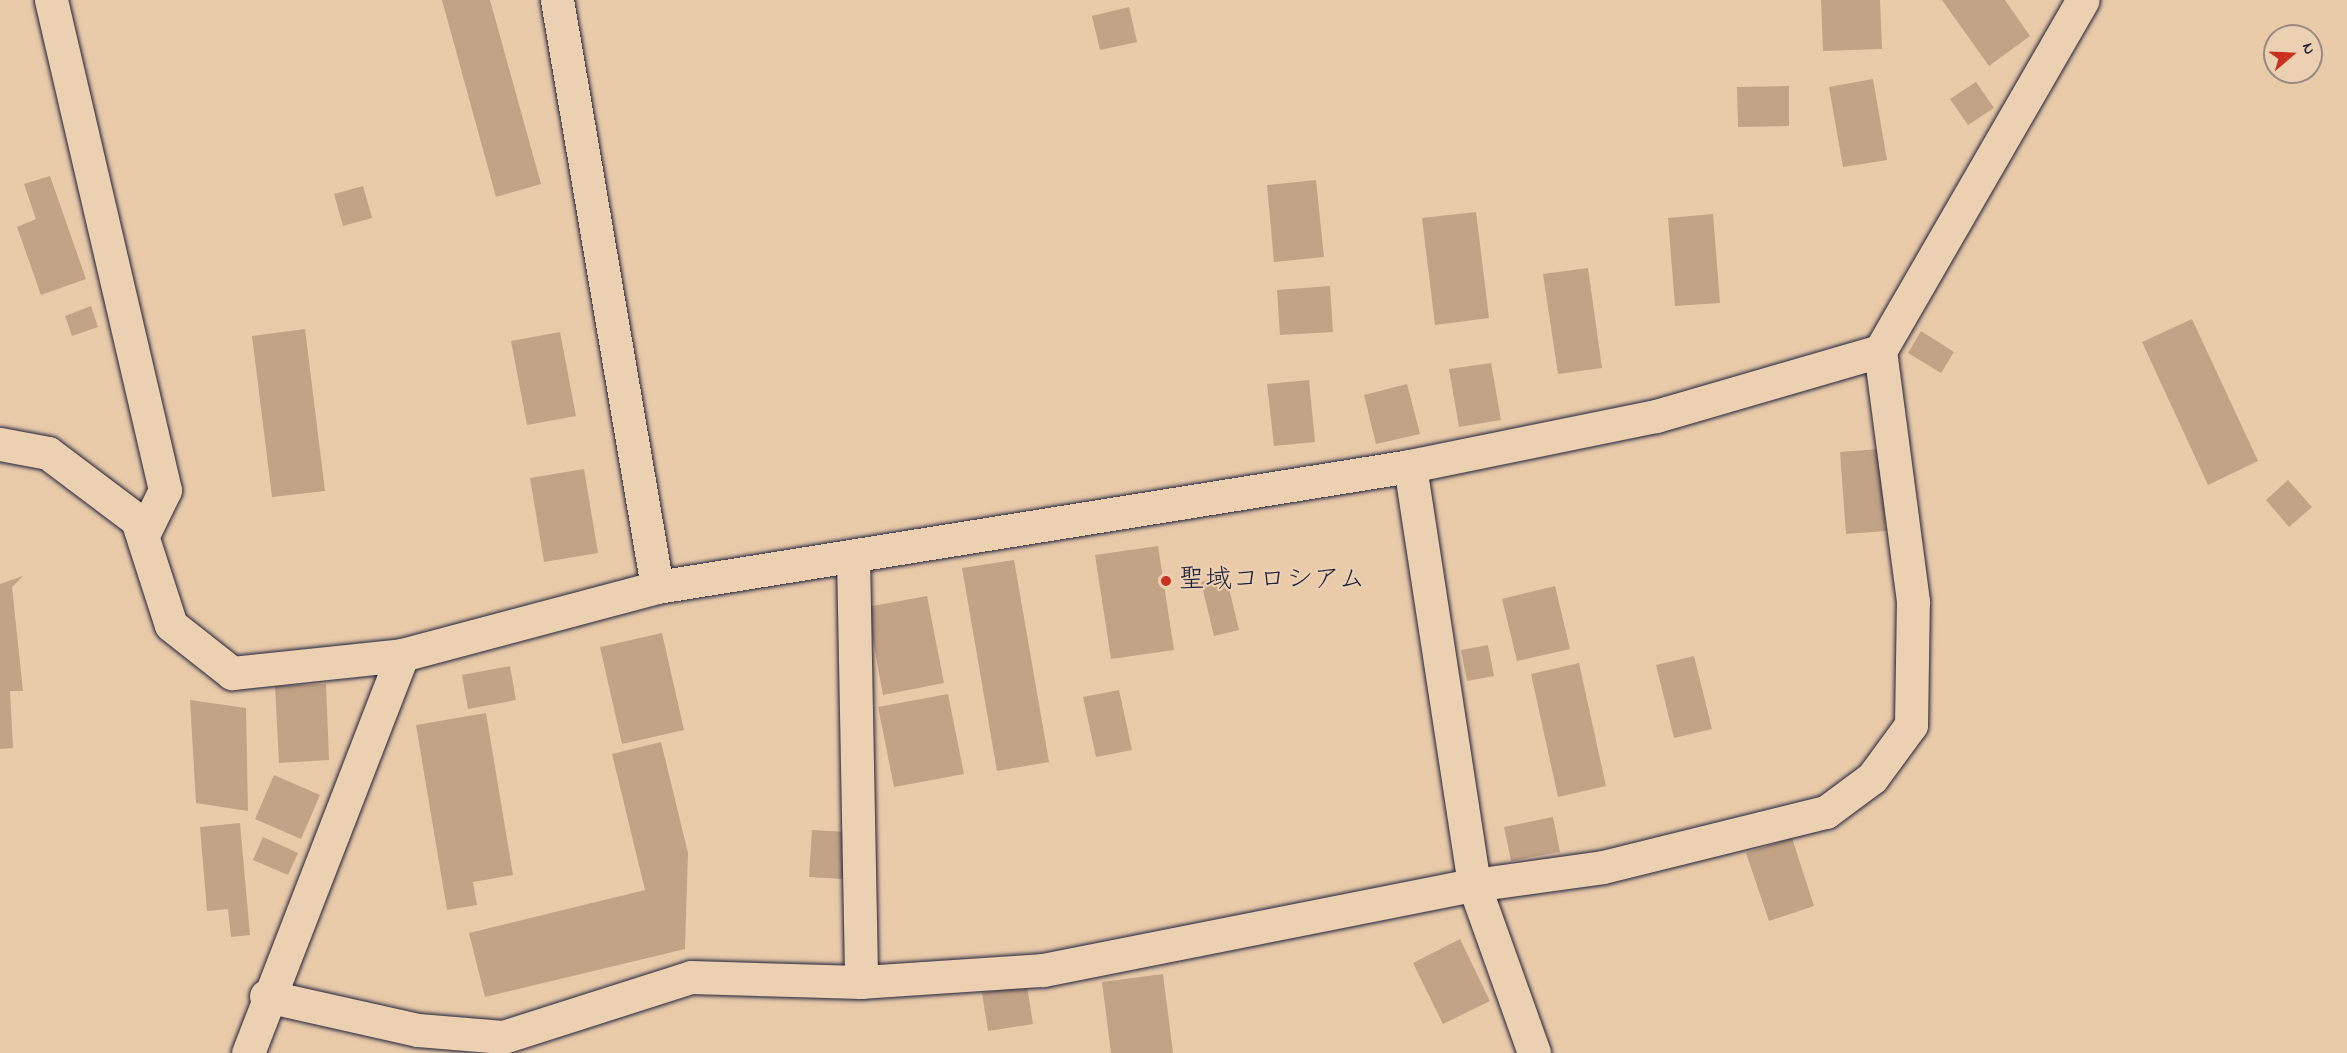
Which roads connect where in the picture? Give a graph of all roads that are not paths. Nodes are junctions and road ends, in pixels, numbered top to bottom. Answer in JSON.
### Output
{"nodes":[{"id":1,"x":51,"y":0,"type":"edge"},
{"id":2,"x":557,"y":0,"type":"edge"},
{"id":3,"x":2083,"y":0,"type":"edge"},
{"id":4,"x":1880,"y":351,"type":"junction"},
{"id":5,"x":0,"y":444,"type":"edge"},
{"id":6,"x":1410,"y":466,"type":"junction"},
{"id":7,"x":142,"y":535,"type":"junction"},
{"id":8,"x":853,"y":556,"type":"junction"},
{"id":9,"x":657,"y":587,"type":"junction"},
{"id":10,"x":402,"y":655,"type":"junction"},
{"id":11,"x":1474,"y":885,"type":"junction"},
{"id":12,"x":861,"y":982,"type":"junction"},
{"id":13,"x":266,"y":996,"type":"junction"},
{"id":14,"x":248,"y":1053,"type":"edge"},
{"id":15,"x":1534,"y":1053,"type":"edge"}],
"edges":[{"from":1,"to":7,"type":"street"},
{"from":2,"to":9,"type":"street"},
{"from":3,"to":4,"type":"street"},
{"from":4,"to":6,"type":"street"},
{"from":4,"to":11,"type":"street"},
{"from":5,"to":7,"type":"street"},
{"from":6,"to":8,"type":"street"},
{"from":6,"to":11,"type":"street"},
{"from":7,"to":10,"type":"street"},
{"from":8,"to":9,"type":"street"},
{"from":8,"to":12,"type":"street"},
{"from":9,"to":10,"type":"street"},
{"from":10,"to":13,"type":"street"},
{"from":11,"to":12,"type":"street"},
{"from":11,"to":15,"type":"street"},
{"from":12,"to":13,"type":"street"},
{"from":13,"to":14,"type":"street"}]}
